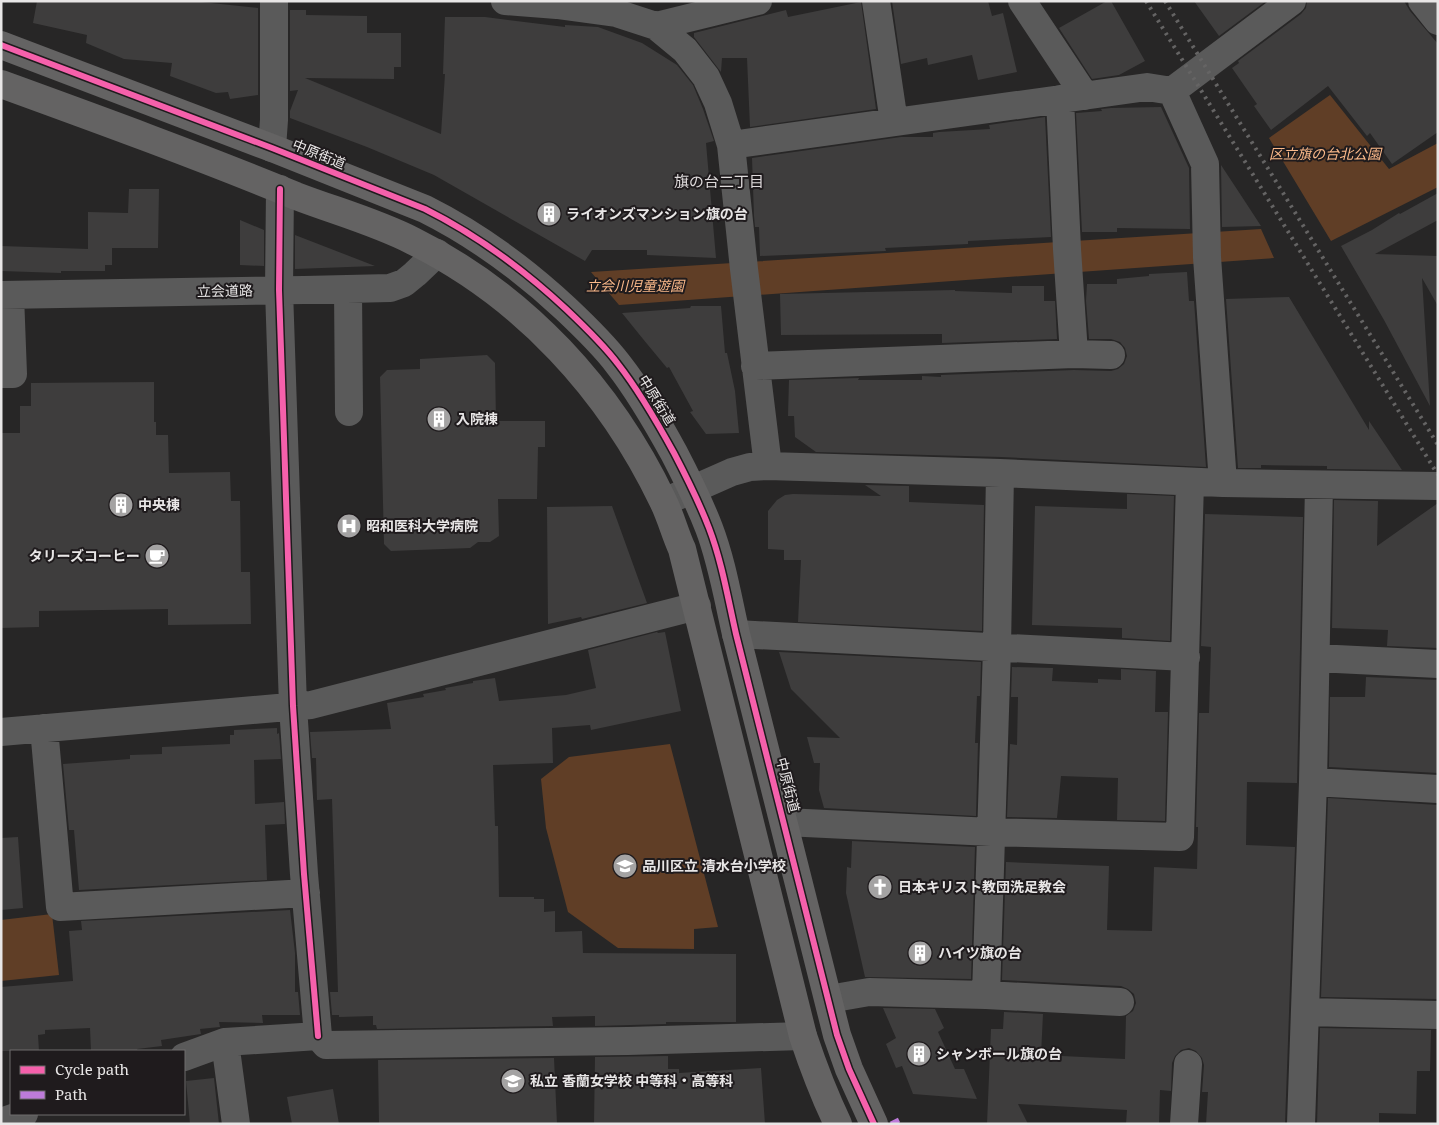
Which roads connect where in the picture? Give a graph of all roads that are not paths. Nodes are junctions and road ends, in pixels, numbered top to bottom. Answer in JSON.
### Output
{"nodes":[{"id":1,"x":274,"y":1,"type":"edge"},
{"id":2,"x":505,"y":1,"type":"edge"},
{"id":3,"x":758,"y":1,"type":"edge"},
{"id":4,"x":876,"y":1,"type":"edge"},
{"id":5,"x":1022,"y":1,"type":"edge"},
{"id":6,"x":1292,"y":1,"type":"edge"},
{"id":7,"x":1422,"y":1,"type":"edge"},
{"id":8,"x":710,"y":7,"type":"edge"},
{"id":9,"x":1438,"y":22,"type":"edge"},
{"id":10,"x":656,"y":26,"type":"junction"},
{"id":11,"x":1,"y":45,"type":"edge"},
{"id":12,"x":1,"y":84,"type":"edge"},
{"id":13,"x":1172,"y":91,"type":"junction"},
{"id":14,"x":1072,"y":97,"type":"junction"},
{"id":15,"x":894,"y":122,"type":"junction"},
{"id":16,"x":731,"y":145,"type":"junction"},
{"id":17,"x":272,"y":148,"type":"junction"},
{"id":18,"x":280,"y":189,"type":"junction"},
{"id":19,"x":437,"y":253,"type":"junction"},
{"id":20,"x":348,"y":289,"type":"junction"},
{"id":21,"x":279,"y":290,"type":"junction"},
{"id":22,"x":6,"y":295,"type":"edge"},
{"id":23,"x":1074,"y":354,"type":"junction"},
{"id":24,"x":1111,"y":355,"type":"dead end"},
{"id":25,"x":755,"y":366,"type":"junction"},
{"id":26,"x":1,"y":374,"type":"edge"},
{"id":27,"x":350,"y":412,"type":"dead end"},
{"id":28,"x":768,"y":466,"type":"junction"},
{"id":29,"x":1000,"y":473,"type":"junction"},
{"id":30,"x":1190,"y":482,"type":"junction"},
{"id":31,"x":1223,"y":483,"type":"junction"},
{"id":32,"x":1319,"y":485,"type":"junction"},
{"id":33,"x":1438,"y":486,"type":"edge"},
{"id":34,"x":693,"y":489,"type":"junction"},
{"id":35,"x":664,"y":502,"type":"junction"},
{"id":36,"x":697,"y":606,"type":"junction"},
{"id":37,"x":736,"y":634,"type":"junction"},
{"id":38,"x":997,"y":648,"type":"junction"},
{"id":39,"x":1186,"y":657,"type":"junction"},
{"id":40,"x":1316,"y":658,"type":"junction"},
{"id":41,"x":1438,"y":664,"type":"edge"},
{"id":42,"x":292,"y":706,"type":"junction"},
{"id":43,"x":44,"y":728,"type":"junction"},
{"id":44,"x":1,"y":732,"type":"edge"},
{"id":45,"x":1313,"y":782,"type":"junction"},
{"id":46,"x":1438,"y":789,"type":"edge"},
{"id":47,"x":785,"y":822,"type":"junction"},
{"id":48,"x":992,"y":832,"type":"junction"},
{"id":49,"x":306,"y":892,"type":"junction"},
{"id":50,"x":986,"y":995,"type":"junction"},
{"id":51,"x":828,"y":999,"type":"junction"},
{"id":52,"x":1120,"y":1002,"type":"dead end"},
{"id":53,"x":1305,"y":1012,"type":"junction"},
{"id":54,"x":1438,"y":1015,"type":"edge"},
{"id":55,"x":318,"y":1036,"type":"junction"},
{"id":56,"x":803,"y":1036,"type":"junction"},
{"id":57,"x":225,"y":1042,"type":"junction"},
{"id":58,"x":185,"y":1057,"type":"edge"},
{"id":59,"x":1188,"y":1064,"type":"dead end"},
{"id":60,"x":236,"y":1124,"type":"edge"},
{"id":61,"x":838,"y":1124,"type":"edge"},
{"id":62,"x":874,"y":1124,"type":"edge"},
{"id":63,"x":1184,"y":1124,"type":"edge"},
{"id":64,"x":1301,"y":1124,"type":"edge"}],
"edges":[{"from":1,"to":17,"type":"street"},
{"from":2,"to":10,"type":"street"},
{"from":3,"to":8,"type":"street"},
{"from":4,"to":15,"type":"street"},
{"from":5,"to":14,"type":"street"},
{"from":6,"to":13,"type":"street"},
{"from":7,"to":9,"type":"street"},
{"from":8,"to":10,"type":"street"},
{"from":10,"to":16,"type":"street"},
{"from":11,"to":17,"type":"main road","name":"中原街道"},
{"from":12,"to":18,"type":"main road"},
{"from":13,"to":14,"type":"street"},
{"from":13,"to":31,"type":"street"},
{"from":14,"to":15,"type":"street"},
{"from":14,"to":23,"type":"street"},
{"from":15,"to":16,"type":"street"},
{"from":16,"to":25,"type":"street"},
{"from":17,"to":34,"type":"main road","name":"中原街道"},
{"from":18,"to":19,"type":"main road"},
{"from":18,"to":21,"type":"street"},
{"from":19,"to":20,"type":"street","name":"立会道路"},
{"from":19,"to":35,"type":"main road"},
{"from":20,"to":21,"type":"street","name":"立会道路"},
{"from":20,"to":27,"type":"street"},
{"from":21,"to":22,"type":"street","name":"立会道路"},
{"from":21,"to":42,"type":"street"},
{"from":22,"to":26,"type":"street"},
{"from":23,"to":24,"type":"street"},
{"from":23,"to":25,"type":"street"},
{"from":25,"to":28,"type":"street"},
{"from":28,"to":29,"type":"street"},
{"from":28,"to":34,"type":"street"},
{"from":29,"to":30,"type":"street"},
{"from":29,"to":38,"type":"street"},
{"from":30,"to":31,"type":"street"},
{"from":30,"to":39,"type":"street"},
{"from":31,"to":32,"type":"street"},
{"from":32,"to":33,"type":"street"},
{"from":32,"to":40,"type":"street"},
{"from":34,"to":35,"type":"street"},
{"from":34,"to":37,"type":"main road","name":"中原街道"},
{"from":35,"to":36,"type":"main road"},
{"from":36,"to":42,"type":"street"},
{"from":36,"to":56,"type":"main road"},
{"from":37,"to":38,"type":"street"},
{"from":37,"to":47,"type":"main road","name":"中原街道"},
{"from":38,"to":39,"type":"street"},
{"from":38,"to":48,"type":"street"},
{"from":39,"to":48,"type":"street"},
{"from":40,"to":41,"type":"street"},
{"from":40,"to":45,"type":"street"},
{"from":42,"to":43,"type":"street"},
{"from":42,"to":49,"type":"street"},
{"from":43,"to":44,"type":"street"},
{"from":43,"to":49,"type":"street"},
{"from":45,"to":46,"type":"street"},
{"from":45,"to":53,"type":"street"},
{"from":47,"to":48,"type":"street"},
{"from":47,"to":51,"type":"main road","name":"中原街道"},
{"from":48,"to":50,"type":"street"},
{"from":49,"to":55,"type":"street"},
{"from":50,"to":51,"type":"street"},
{"from":50,"to":52,"type":"street"},
{"from":51,"to":62,"type":"main road","name":"中原街道"},
{"from":53,"to":54,"type":"street"},
{"from":53,"to":64,"type":"street"},
{"from":55,"to":56,"type":"street"},
{"from":55,"to":57,"type":"street"},
{"from":56,"to":61,"type":"main road"},
{"from":57,"to":58,"type":"street"},
{"from":57,"to":60,"type":"street"},
{"from":59,"to":63,"type":"street"}]}
